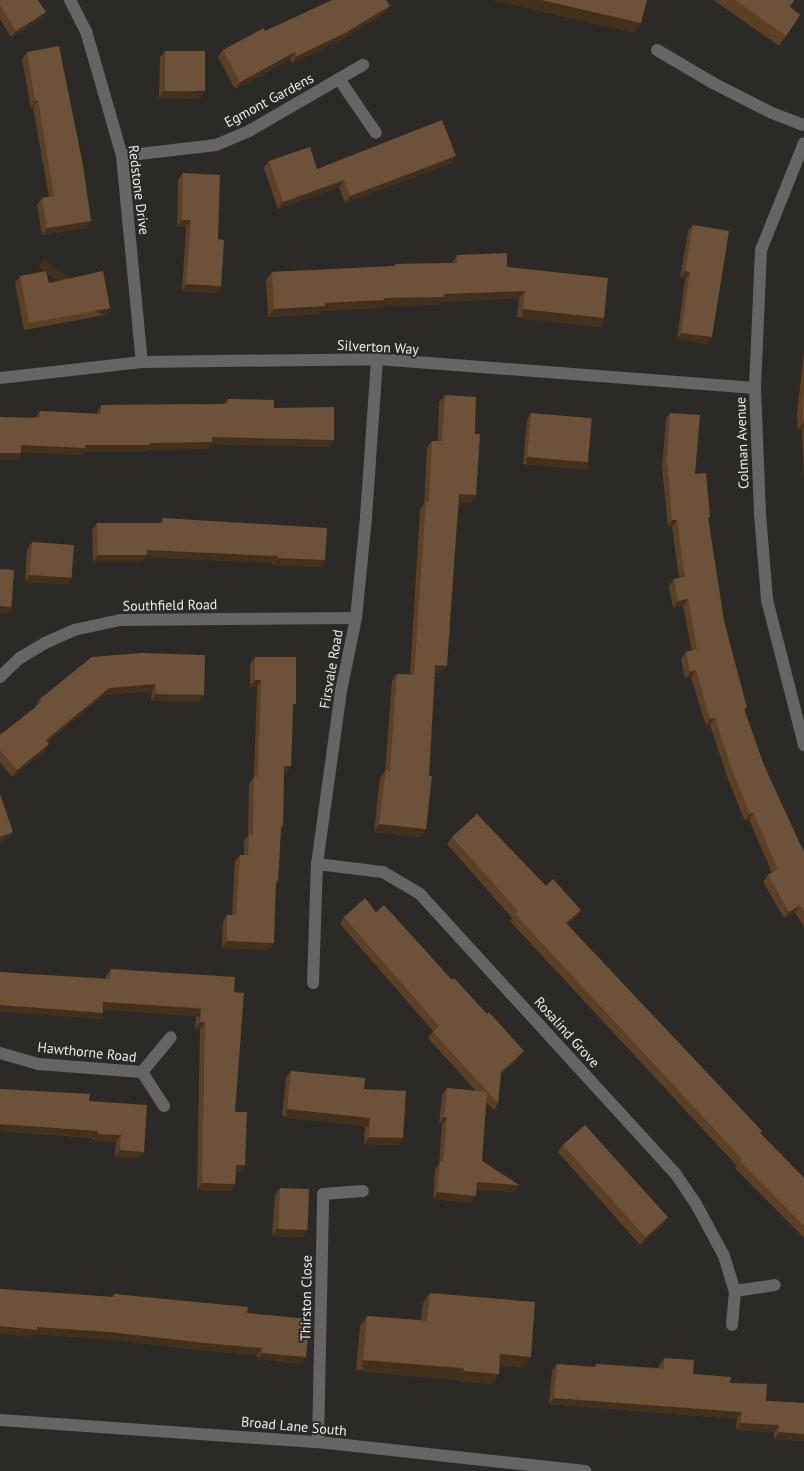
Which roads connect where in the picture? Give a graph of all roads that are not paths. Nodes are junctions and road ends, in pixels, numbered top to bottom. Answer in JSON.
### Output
{"nodes":[{"id":1,"x":70,"y":0,"type":"edge"},
{"id":2,"x":657,"y":50,"type":"dead end"},
{"id":3,"x":363,"y":65,"type":"dead end"},
{"id":4,"x":339,"y":79,"type":"junction"},
{"id":5,"x":804,"y":124,"type":"edge"},
{"id":6,"x":376,"y":133,"type":"dead end"},
{"id":7,"x":804,"y":143,"type":"edge"},
{"id":8,"x":122,"y":156,"type":"junction"},
{"id":9,"x":377,"y":360,"type":"junction"},
{"id":10,"x":142,"y":362,"type":"junction"},
{"id":11,"x":0,"y":378,"type":"edge"},
{"id":12,"x":755,"y":388,"type":"junction"},
{"id":13,"x":356,"y":618,"type":"junction"},
{"id":14,"x":0,"y":677,"type":"edge"},
{"id":15,"x":804,"y":745,"type":"edge"},
{"id":16,"x":317,"y":864,"type":"junction"},
{"id":17,"x":313,"y":983,"type":"dead end"},
{"id":18,"x":171,"y":1037,"type":"dead end"},
{"id":19,"x":0,"y":1053,"type":"edge"},
{"id":20,"x":142,"y":1072,"type":"junction"},
{"id":21,"x":164,"y":1106,"type":"dead end"},
{"id":22,"x":363,"y":1190,"type":"dead end"},
{"id":23,"x":775,"y":1285,"type":"dead end"},
{"id":24,"x":735,"y":1291,"type":"junction"},
{"id":25,"x":732,"y":1326,"type":"dead end"},
{"id":26,"x":0,"y":1420,"type":"edge"},
{"id":27,"x":318,"y":1442,"type":"junction"},
{"id":28,"x":585,"y":1471,"type":"edge"}],
"edges":[{"from":1,"to":8,"type":"street","name":"Redstone Drive"},
{"from":2,"to":5,"type":"street"},
{"from":3,"to":4,"type":"street","name":"Egmont Gardens"},
{"from":4,"to":6,"type":"street"},
{"from":4,"to":8,"type":"street","name":"Egmont Gardens"},
{"from":7,"to":12,"type":"street","name":"Colman Avenue"},
{"from":8,"to":10,"type":"street","name":"Redstone Drive"},
{"from":9,"to":10,"type":"street","name":"Silverton Way"},
{"from":9,"to":12,"type":"street","name":"Silverton Way"},
{"from":9,"to":13,"type":"street","name":"Firsvale Road"},
{"from":10,"to":11,"type":"street","name":"Silverton Way"},
{"from":12,"to":15,"type":"street","name":"Colman Avenue"},
{"from":13,"to":14,"type":"street","name":"Southfield Road"},
{"from":13,"to":16,"type":"street","name":"Firsvale Road"},
{"from":16,"to":17,"type":"street","name":"Firsvale Road"},
{"from":16,"to":24,"type":"street","name":"Rosalind Grove"},
{"from":18,"to":20,"type":"street","name":"Hawthorne Road"},
{"from":19,"to":20,"type":"street","name":"Hawthorne Road"},
{"from":20,"to":21,"type":"street","name":"Hawthorne Road"},
{"from":22,"to":27,"type":"street","name":"Thirston Close"},
{"from":23,"to":24,"type":"street"},
{"from":24,"to":25,"type":"street","name":"Rosalind Grove"},
{"from":26,"to":27,"type":"street","name":"Broad Lane South"},
{"from":27,"to":28,"type":"street","name":"Broad Lane South"}]}
